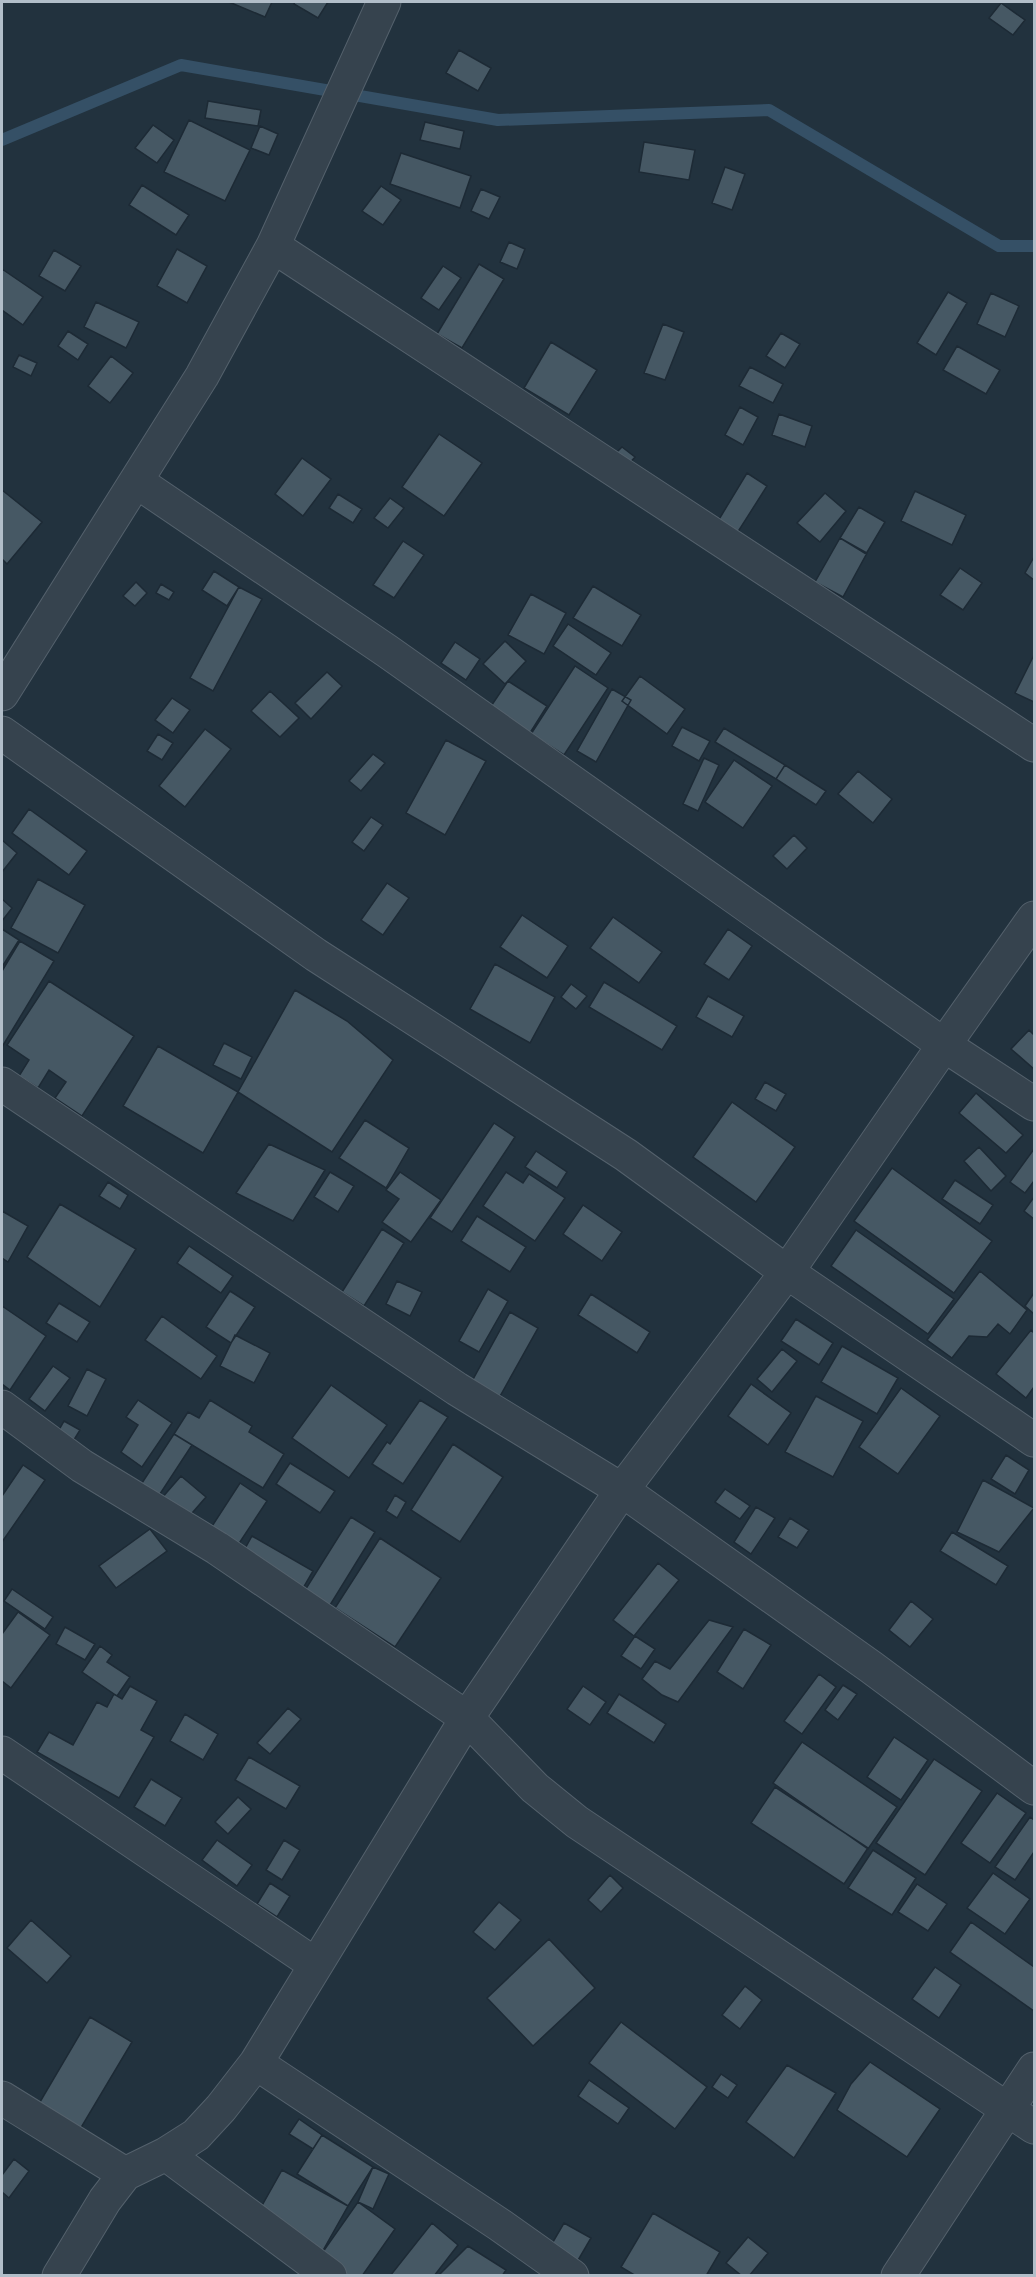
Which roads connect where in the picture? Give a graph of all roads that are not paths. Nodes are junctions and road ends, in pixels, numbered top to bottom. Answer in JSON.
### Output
{"nodes":[{"id":1,"x":384,"y":2,"type":"edge"},
{"id":2,"x":273,"y":246,"type":"junction"},
{"id":3,"x":135,"y":481,"type":"junction"},
{"id":4,"x":2,"y":694,"type":"edge"},
{"id":5,"x":2,"y":733,"type":"edge"},
{"id":6,"x":1035,"y":745,"type":"edge"},
{"id":7,"x":1035,"y":918,"type":"edge"},
{"id":8,"x":944,"y":1045,"type":"junction"},
{"id":9,"x":2,"y":1084,"type":"edge"},
{"id":10,"x":1035,"y":1104,"type":"edge"},
{"id":11,"x":788,"y":1272,"type":"junction"},
{"id":12,"x":2,"y":1407,"type":"edge"},
{"id":13,"x":1035,"y":1440,"type":"edge"},
{"id":14,"x":622,"y":1490,"type":"junction"},
{"id":15,"x":467,"y":1718,"type":"junction"},
{"id":16,"x":2,"y":1753,"type":"edge"},
{"id":17,"x":1035,"y":1788,"type":"edge"},
{"id":18,"x":316,"y":1965,"type":"junction"},
{"id":19,"x":256,"y":2063,"type":"junction"},
{"id":20,"x":1035,"y":2069,"type":"edge"},
{"id":21,"x":2,"y":2098,"type":"edge"},
{"id":22,"x":1007,"y":2109,"type":"junction"},
{"id":23,"x":1035,"y":2127,"type":"edge"},
{"id":24,"x":166,"y":2154,"type":"junction"},
{"id":25,"x":125,"y":2174,"type":"junction"},
{"id":26,"x":59,"y":2276,"type":"edge"},
{"id":27,"x":330,"y":2276,"type":"edge"},
{"id":28,"x":572,"y":2276,"type":"edge"},
{"id":29,"x":898,"y":2276,"type":"edge"}],
"edges":[{"from":1,"to":2,"type":"street"},
{"from":2,"to":3,"type":"street"},
{"from":2,"to":6,"type":"street"},
{"from":3,"to":4,"type":"street"},
{"from":3,"to":8,"type":"street"},
{"from":5,"to":11,"type":"street"},
{"from":7,"to":8,"type":"street"},
{"from":8,"to":10,"type":"street"},
{"from":8,"to":11,"type":"street"},
{"from":9,"to":14,"type":"street"},
{"from":11,"to":13,"type":"street"},
{"from":11,"to":14,"type":"street"},
{"from":12,"to":15,"type":"street"},
{"from":14,"to":15,"type":"street"},
{"from":14,"to":17,"type":"street"},
{"from":15,"to":18,"type":"street"},
{"from":15,"to":22,"type":"street"},
{"from":16,"to":18,"type":"street"},
{"from":18,"to":19,"type":"street"},
{"from":19,"to":24,"type":"street"},
{"from":19,"to":28,"type":"street"},
{"from":20,"to":22,"type":"street"},
{"from":21,"to":25,"type":"street"},
{"from":22,"to":23,"type":"street"},
{"from":22,"to":29,"type":"street"},
{"from":24,"to":25,"type":"street"},
{"from":24,"to":27,"type":"street"},
{"from":25,"to":26,"type":"street"}]}
